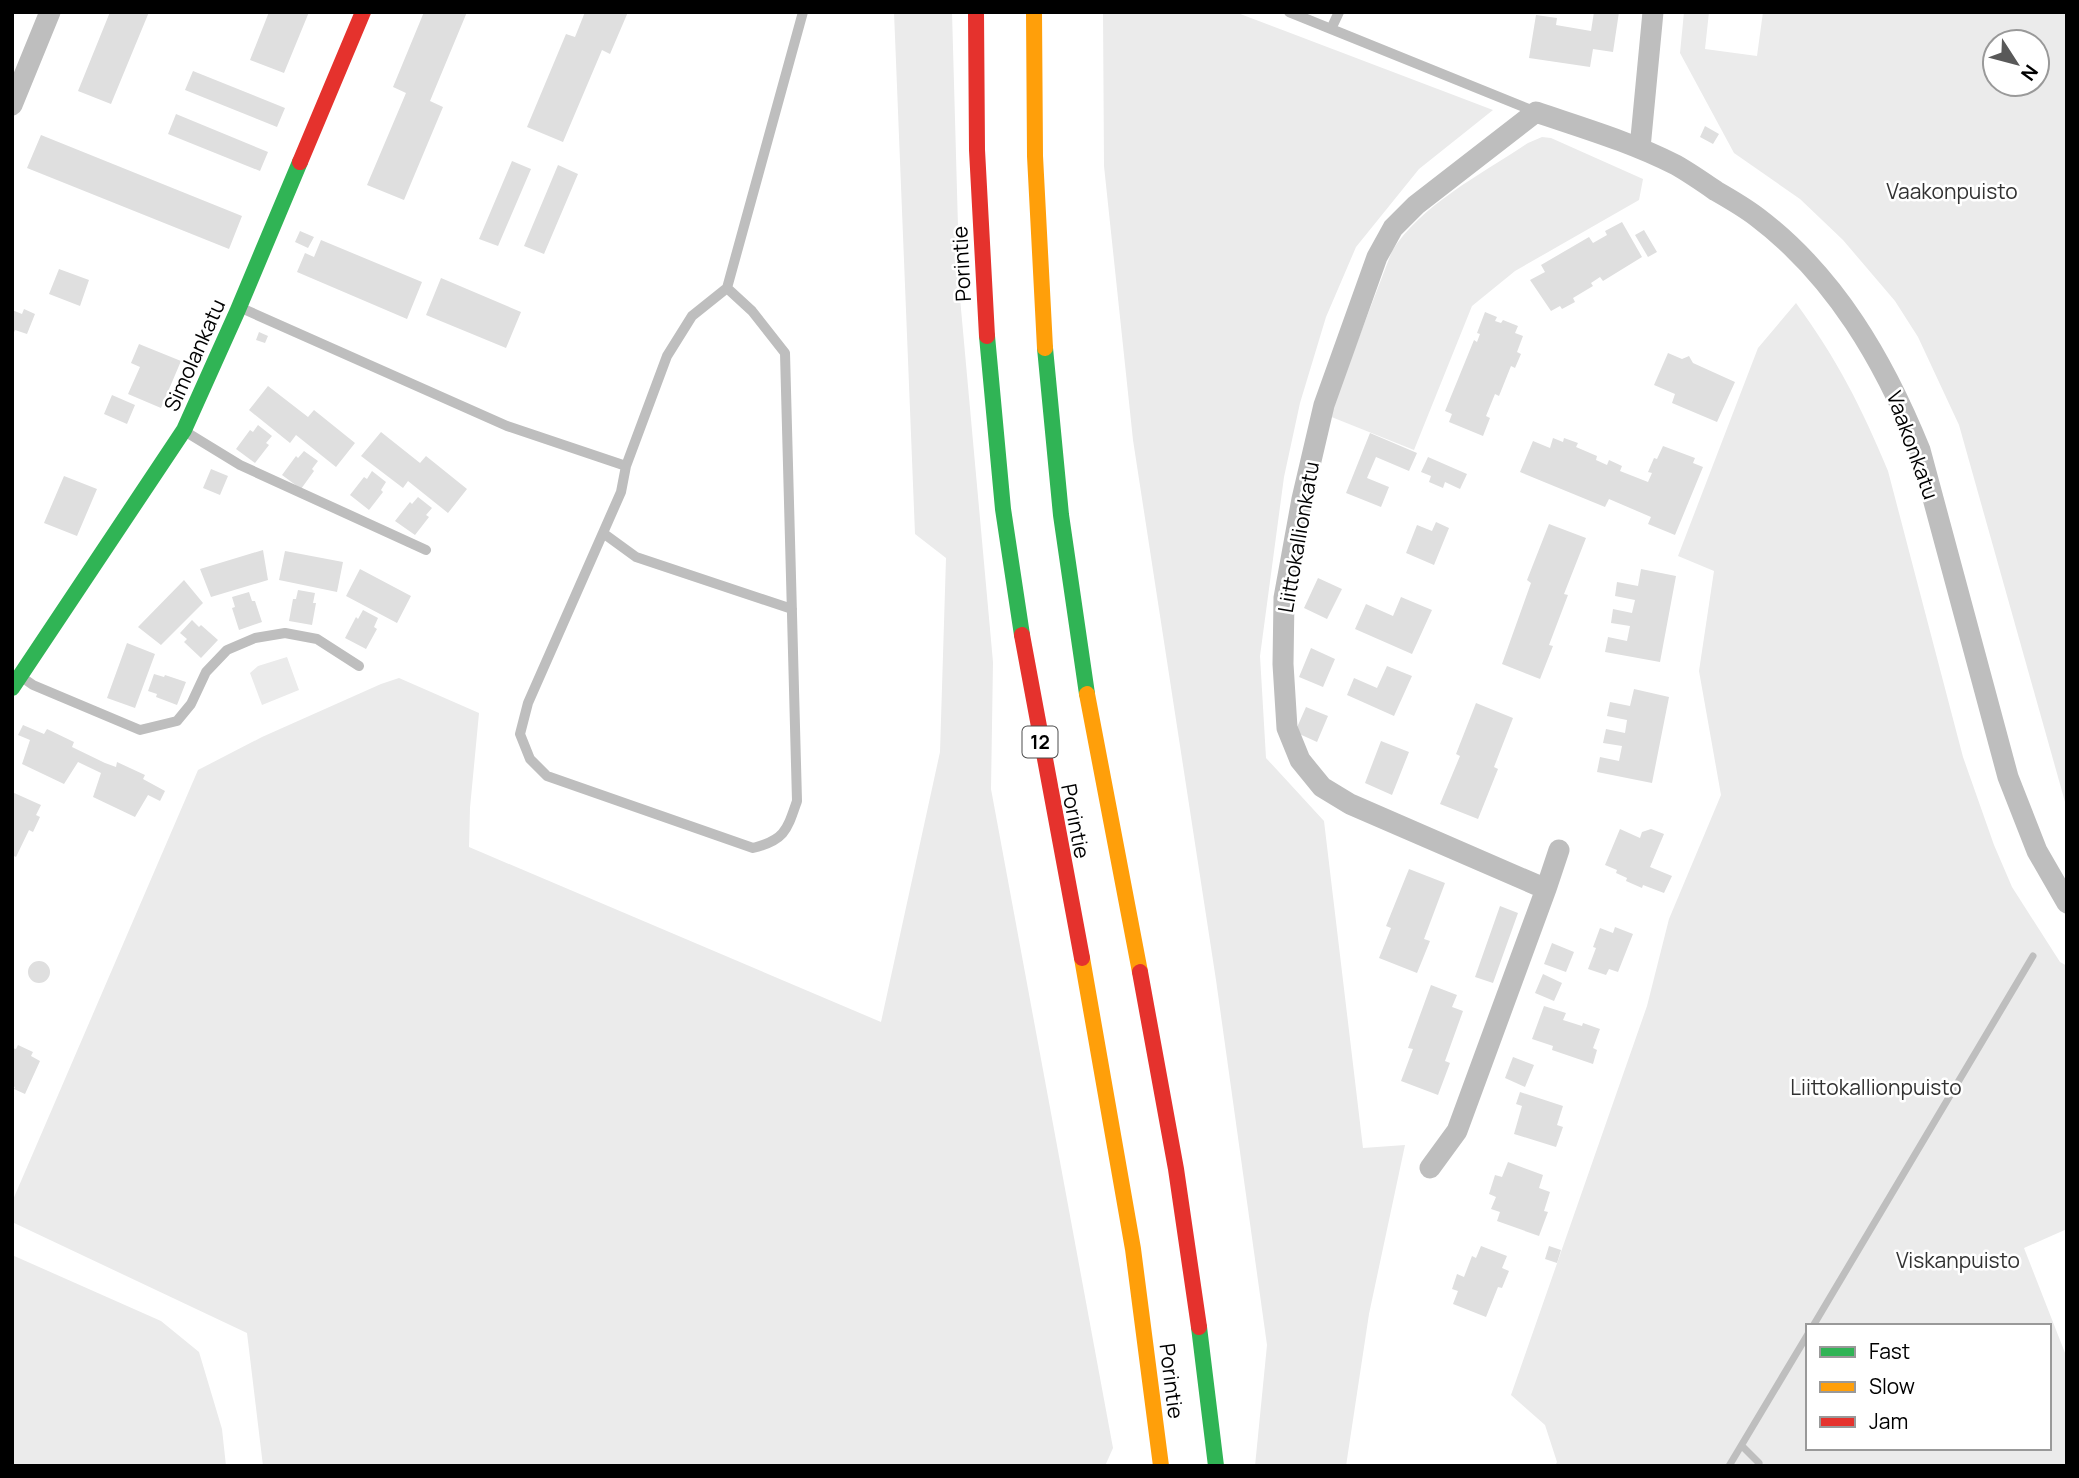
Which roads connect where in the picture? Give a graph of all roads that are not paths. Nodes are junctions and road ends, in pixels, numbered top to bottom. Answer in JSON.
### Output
{"nodes":[{"id":1,"x":50,"y":12,"type":"edge"},
{"id":2,"x":363,"y":12,"type":"edge"},
{"id":3,"x":803,"y":12,"type":"edge"},
{"id":4,"x":976,"y":12,"type":"edge"},
{"id":5,"x":1034,"y":12,"type":"edge"},
{"id":6,"x":1289,"y":12,"type":"edge"},
{"id":7,"x":1339,"y":12,"type":"edge"},
{"id":8,"x":1653,"y":12,"type":"edge"},
{"id":9,"x":1331,"y":29,"type":"junction"},
{"id":10,"x":12,"y":105,"type":"edge"},
{"id":11,"x":1536,"y":111,"type":"junction"},
{"id":12,"x":1640,"y":148,"type":"junction"},
{"id":13,"x":726,"y":288,"type":"junction"},
{"id":14,"x":239,"y":307,"type":"junction"},
{"id":15,"x":184,"y":430,"type":"junction"},
{"id":16,"x":626,"y":466,"type":"junction"},
{"id":17,"x":603,"y":533,"type":"junction"},
{"id":18,"x":426,"y":550,"type":"dead end"},
{"id":19,"x":792,"y":609,"type":"junction"},
{"id":20,"x":359,"y":666,"type":"dead end"},
{"id":21,"x":16,"y":683,"type":"edge"},
{"id":22,"x":1559,"y":850,"type":"dead end"},
{"id":23,"x":1546,"y":889,"type":"junction"},
{"id":24,"x":2067,"y":903,"type":"edge"},
{"id":25,"x":1430,"y":1168,"type":"dead end"},
{"id":26,"x":1160,"y":1466,"type":"edge"},
{"id":27,"x":1216,"y":1466,"type":"edge"}],
"edges":[{"from":1,"to":10,"type":"street"},
{"from":2,"to":14,"type":"main road","name":"Simolankatu"},
{"from":3,"to":13,"type":"lane"},
{"from":4,"to":26,"type":"main road","name":"Porintie","number":"12"},
{"from":5,"to":27,"type":"main road","name":"Porintie"},
{"from":6,"to":9,"type":"lane"},
{"from":7,"to":9,"type":"lane"},
{"from":8,"to":12,"type":"street"},
{"from":9,"to":11,"type":"lane"},
{"from":11,"to":12,"type":"street","name":"Vaakonkatu"},
{"from":11,"to":23,"type":"street","name":"Liittokallionkatu"},
{"from":12,"to":24,"type":"street","name":"Vaakonkatu"},
{"from":13,"to":16,"type":"lane"},
{"from":13,"to":19,"type":"lane"},
{"from":14,"to":15,"type":"main road","name":"Simolankatu"},
{"from":14,"to":16,"type":"lane"},
{"from":15,"to":18,"type":"lane"},
{"from":15,"to":21,"type":"main road","name":"Simolankatu"},
{"from":16,"to":17,"type":"lane"},
{"from":17,"to":19,"type":"lane"},
{"from":17,"to":19,"type":"lane"},
{"from":20,"to":21,"type":"lane"},
{"from":22,"to":23,"type":"street"},
{"from":23,"to":25,"type":"street"}]}
